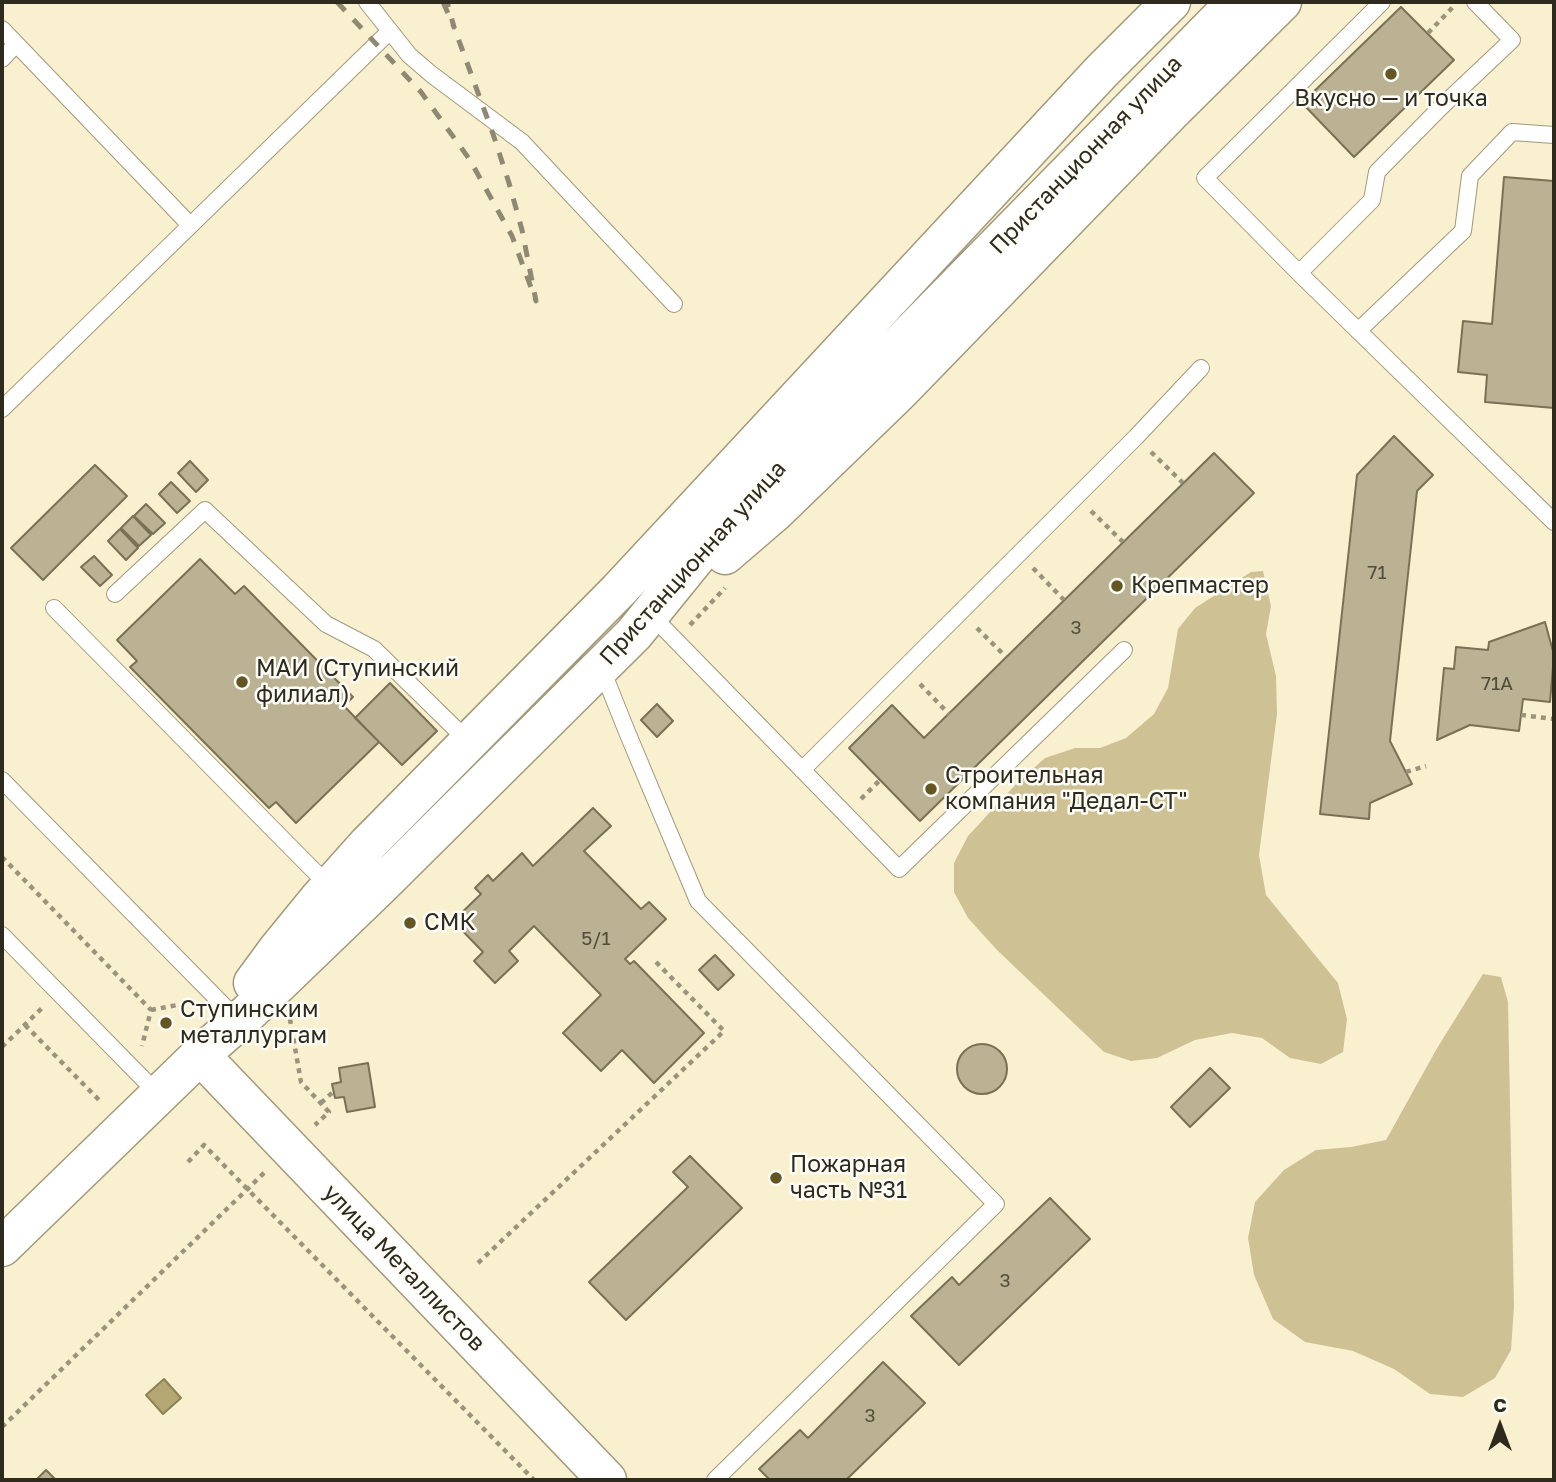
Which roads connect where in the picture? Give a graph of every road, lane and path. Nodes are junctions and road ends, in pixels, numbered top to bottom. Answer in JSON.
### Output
{"nodes":[{"id":1,"x":367,"y":2,"type":"edge"},
{"id":2,"x":1171,"y":2,"type":"edge"},
{"id":3,"x":1236,"y":2,"type":"edge"},
{"id":4,"x":1282,"y":2,"type":"edge"},
{"id":5,"x":1382,"y":2,"type":"edge"},
{"id":6,"x":1458,"y":2,"type":"edge"},
{"id":7,"x":1475,"y":2,"type":"edge"},
{"id":8,"x":2,"y":29,"type":"edge"},
{"id":9,"x":390,"y":31,"type":"junction"},
{"id":10,"x":1428,"y":33,"type":"dead end"},
{"id":11,"x":16,"y":44,"type":"junction"},
{"id":12,"x":2,"y":59,"type":"edge"},
{"id":13,"x":1554,"y":135,"type":"edge"},
{"id":14,"x":190,"y":225,"type":"junction"},
{"id":15,"x":1299,"y":273,"type":"junction"},
{"id":16,"x":674,"y":304,"type":"dead end"},
{"id":17,"x":1358,"y":331,"type":"junction"},
{"id":18,"x":1201,"y":368,"type":"dead end"},
{"id":19,"x":2,"y":409,"type":"edge"},
{"id":20,"x":1136,"y":437,"type":"junction"},
{"id":21,"x":1183,"y":483,"type":"dead end"},
{"id":22,"x":1076,"y":496,"type":"junction"},
{"id":23,"x":1554,"y":522,"type":"edge"},
{"id":24,"x":1123,"y":542,"type":"dead end"},
{"id":25,"x":1019,"y":554,"type":"junction"},
{"id":26,"x":114,"y":594,"type":"dead end"},
{"id":27,"x":1065,"y":600,"type":"dead end"},
{"id":28,"x":54,"y":608,"type":"dead end"},
{"id":29,"x":960,"y":612,"type":"junction"},
{"id":30,"x":643,"y":626,"type":"junction"},
{"id":31,"x":1124,"y":650,"type":"dead end"},
{"id":32,"x":1006,"y":657,"type":"dead end"},
{"id":33,"x":601,"y":666,"type":"junction"},
{"id":34,"x":904,"y":668,"type":"junction"},
{"id":35,"x":949,"y":713,"type":"dead end"},
{"id":36,"x":1521,"y":715,"type":"dead end"},
{"id":37,"x":1554,"y":719,"type":"edge"},
{"id":38,"x":469,"y":742,"type":"junction"},
{"id":39,"x":1426,"y":766,"type":"dead end"},
{"id":40,"x":802,"y":770,"type":"junction"},
{"id":41,"x":1406,"y":772,"type":"dead end"},
{"id":42,"x":2,"y":780,"type":"edge"},
{"id":43,"x":2,"y":857,"type":"edge"},
{"id":44,"x":330,"y":887,"type":"junction"},
{"id":45,"x":2,"y":935,"type":"edge"},
{"id":46,"x":654,"y":960,"type":"dead end"},
{"id":47,"x":58,"y":992,"type":"junction"},
{"id":48,"x":190,"y":1002,"type":"dead end"},
{"id":49,"x":151,"y":1010,"type":"junction"},
{"id":50,"x":231,"y":1013,"type":"junction"},
{"id":51,"x":24,"y":1025,"type":"junction"},
{"id":52,"x":2,"y":1047,"type":"edge"},
{"id":53,"x":141,"y":1050,"type":"dead end"},
{"id":54,"x":200,"y":1055,"type":"junction"},
{"id":55,"x":334,"y":1091,"type":"dead end"},
{"id":56,"x":159,"y":1095,"type":"junction"},
{"id":57,"x":100,"y":1101,"type":"dead end"},
{"id":58,"x":321,"y":1103,"type":"dead end"},
{"id":59,"x":188,"y":1162,"type":"dead end"},
{"id":60,"x":248,"y":1189,"type":"junction"},
{"id":61,"x":2,"y":1247,"type":"edge"},
{"id":62,"x":478,"y":1263,"type":"dead end"},
{"id":63,"x":2,"y":1427,"type":"edge"},
{"id":64,"x":534,"y":1480,"type":"edge"},
{"id":65,"x":607,"y":1480,"type":"edge"},
{"id":66,"x":715,"y":1480,"type":"edge"}],
"edges":[{"from":1,"to":9,"type":"lane"},
{"from":2,"to":38,"type":"main road","name":"Пристанционная улица"},
{"from":3,"to":30,"type":"main road","name":"Пристанционная улица"},
{"from":4,"to":30,"type":"main road"},
{"from":5,"to":15,"type":"lane"},
{"from":6,"to":10,"type":"path"},
{"from":7,"to":15,"type":"lane"},
{"from":8,"to":11,"type":"lane"},
{"from":9,"to":14,"type":"lane"},
{"from":9,"to":16,"type":"lane"},
{"from":11,"to":12,"type":"lane"},
{"from":11,"to":14,"type":"lane"},
{"from":13,"to":17,"type":"lane"},
{"from":14,"to":19,"type":"lane"},
{"from":15,"to":17,"type":"lane"},
{"from":17,"to":23,"type":"lane"},
{"from":18,"to":20,"type":"lane"},
{"from":20,"to":21,"type":"path"},
{"from":20,"to":22,"type":"lane"},
{"from":22,"to":24,"type":"path"},
{"from":22,"to":25,"type":"lane"},
{"from":25,"to":27,"type":"path"},
{"from":25,"to":29,"type":"lane"},
{"from":26,"to":38,"type":"lane"},
{"from":28,"to":44,"type":"lane"},
{"from":29,"to":32,"type":"path"},
{"from":29,"to":34,"type":"lane"},
{"from":30,"to":33,"type":"main road","name":"Пристанционная улица"},
{"from":30,"to":40,"type":"lane"},
{"from":31,"to":40,"type":"lane"},
{"from":33,"to":54,"type":"main road","name":"Пристанционная улица"},
{"from":33,"to":66,"type":"lane"},
{"from":34,"to":35,"type":"path"},
{"from":34,"to":40,"type":"lane"},
{"from":36,"to":37,"type":"path"},
{"from":38,"to":44,"type":"main road","name":"Пристанционная улица"},
{"from":39,"to":41,"type":"path"},
{"from":42,"to":50,"type":"lane"},
{"from":43,"to":49,"type":"path"},
{"from":44,"to":50,"type":"main road","name":"Пристанционная улица"},
{"from":45,"to":47,"type":"lane"},
{"from":46,"to":62,"type":"path"},
{"from":47,"to":51,"type":"path"},
{"from":47,"to":56,"type":"lane"},
{"from":48,"to":49,"type":"path"},
{"from":49,"to":53,"type":"path"},
{"from":50,"to":54,"type":"main road","name":"Пристанционная улица"},
{"from":51,"to":52,"type":"path"},
{"from":51,"to":57,"type":"path"},
{"from":54,"to":56,"type":"main road","name":"Пристанционная улица"},
{"from":54,"to":65,"type":"main road","name":"улица Металлистов"},
{"from":55,"to":58,"type":"path"},
{"from":56,"to":61,"type":"main road","name":"Пристанционная улица"},
{"from":59,"to":60,"type":"path"},
{"from":60,"to":63,"type":"path"},
{"from":60,"to":64,"type":"path"}]}
